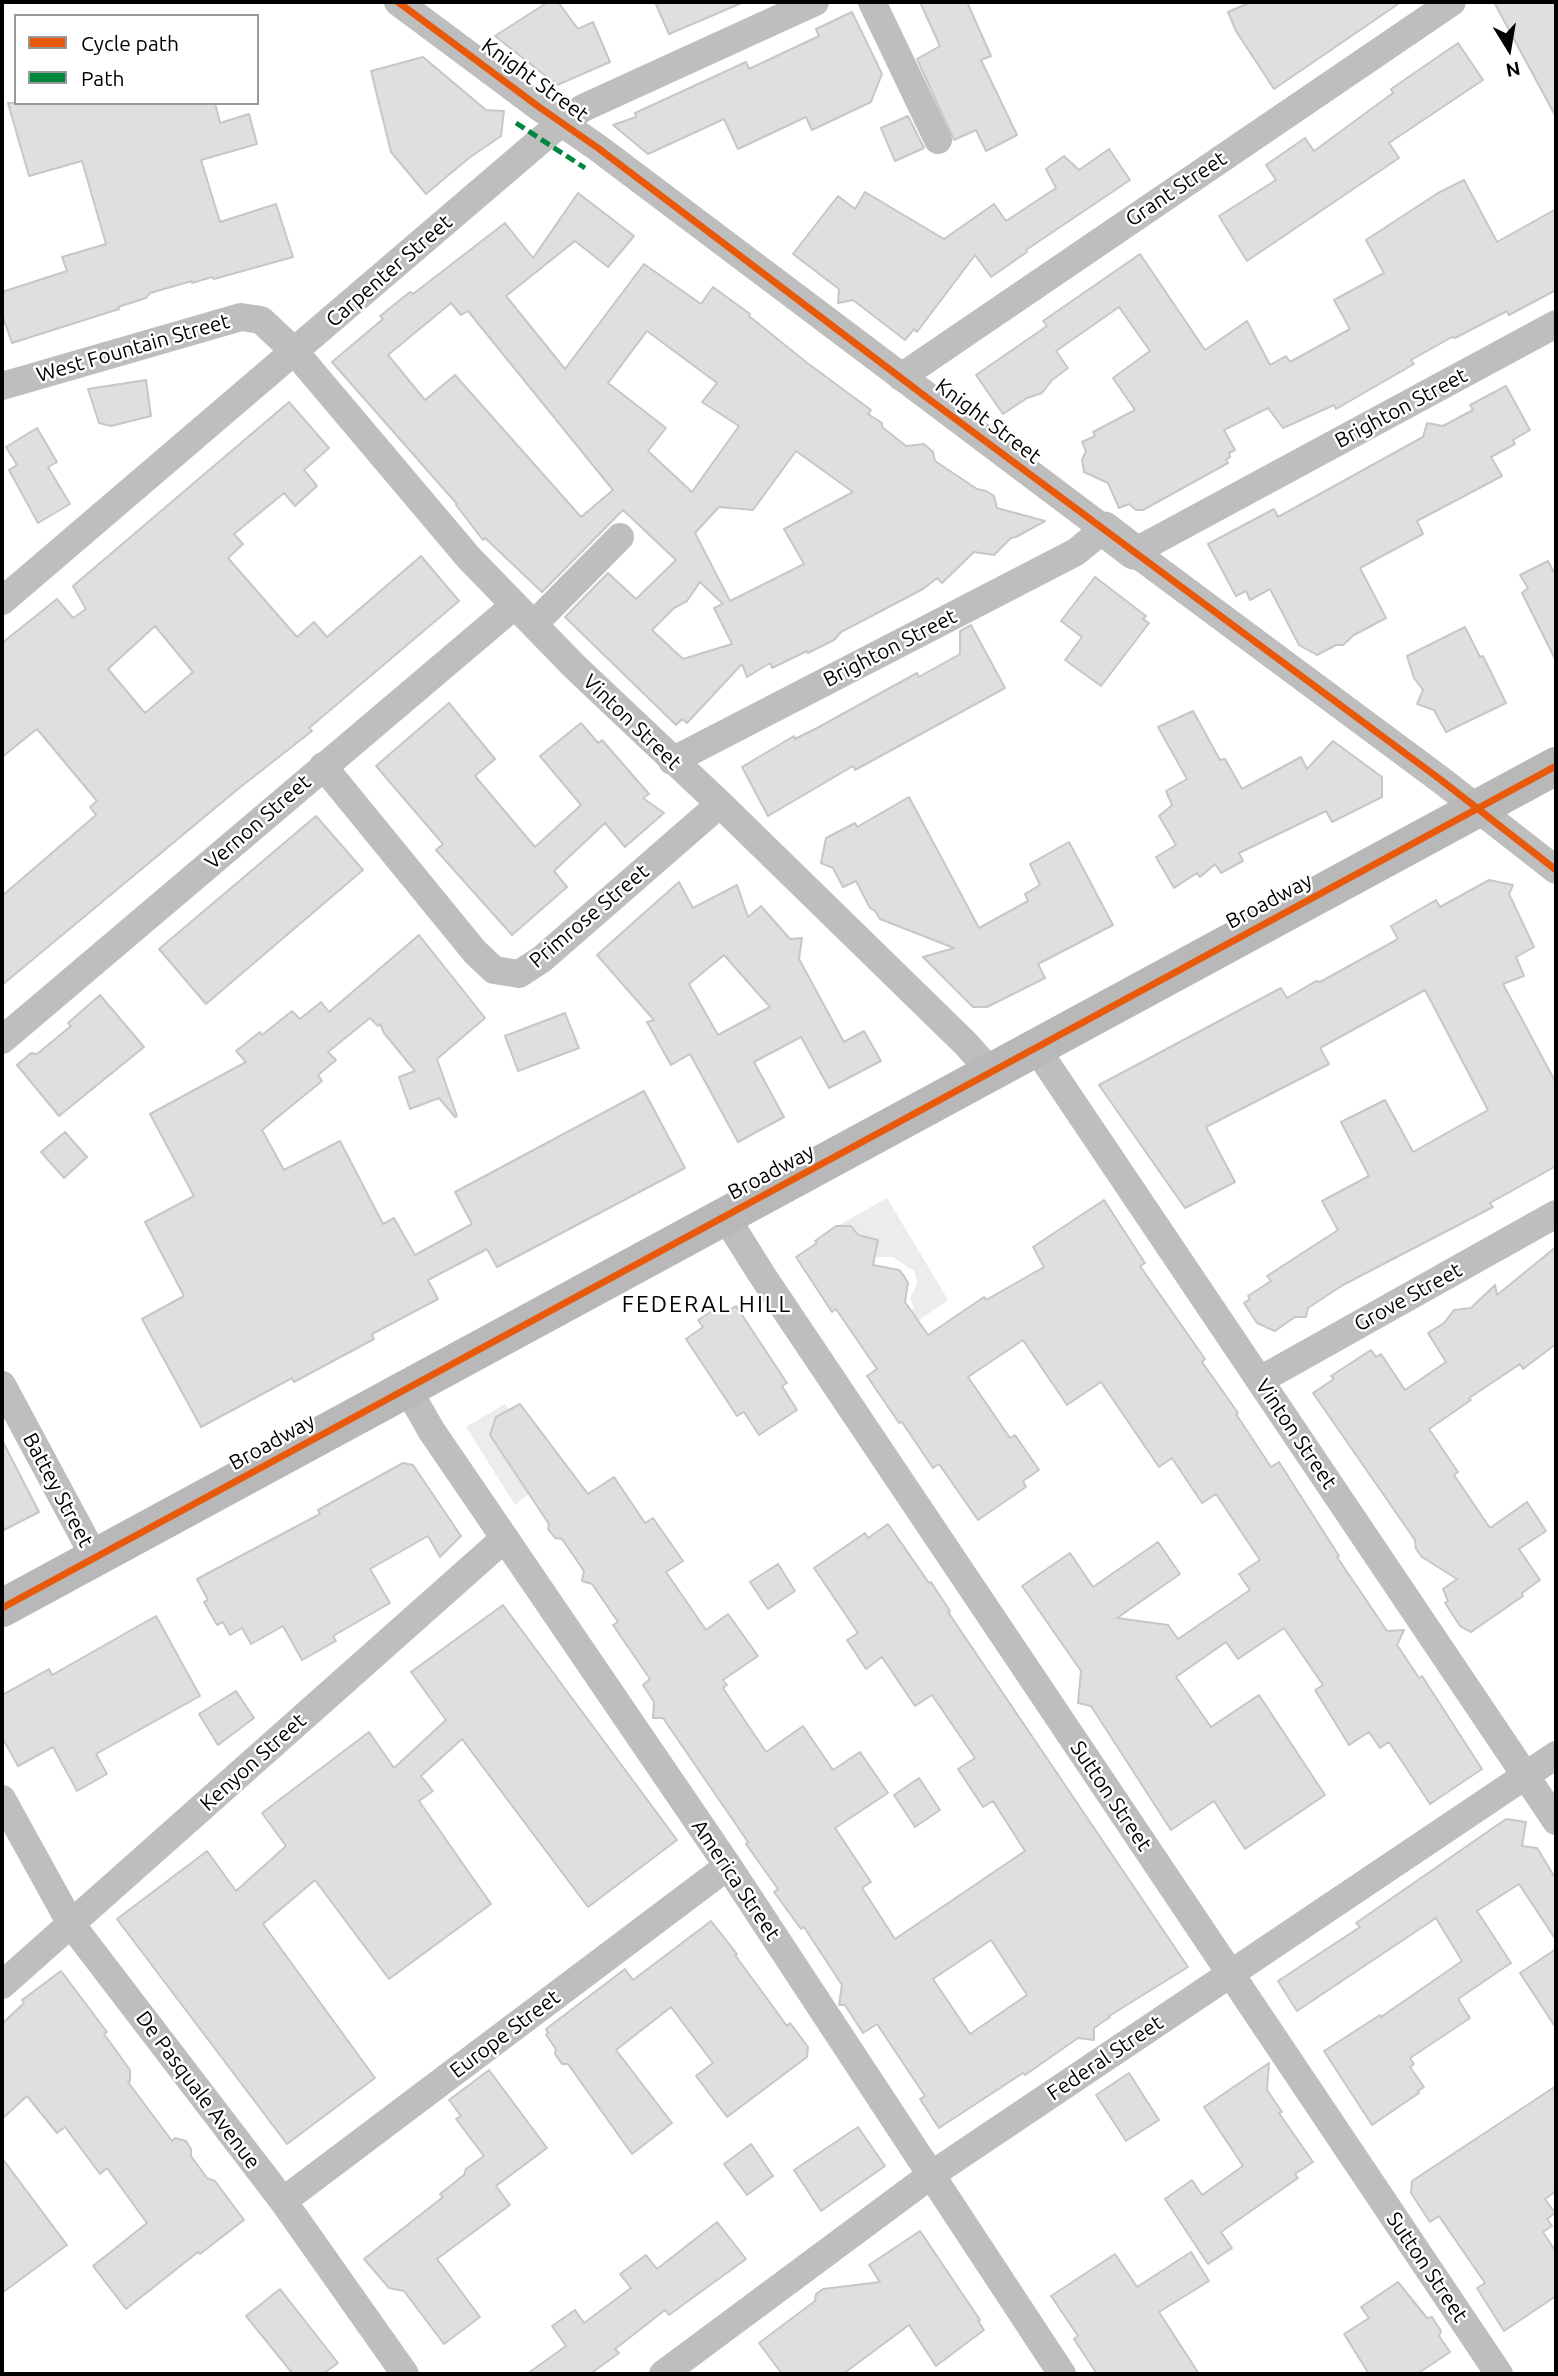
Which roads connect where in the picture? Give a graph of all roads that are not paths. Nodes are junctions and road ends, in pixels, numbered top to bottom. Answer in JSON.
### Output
{"nodes":[{"id":1,"x":398,"y":2,"type":"edge"},
{"id":2,"x":815,"y":2,"type":"edge"},
{"id":3,"x":872,"y":2,"type":"edge"},
{"id":4,"x":1452,"y":2,"type":"edge"},
{"id":5,"x":562,"y":122,"type":"junction"},
{"id":6,"x":938,"y":140,"type":"dead end"},
{"id":7,"x":1556,"y":324,"type":"edge"},
{"id":8,"x":295,"y":352,"type":"junction"},
{"id":9,"x":901,"y":377,"type":"junction"},
{"id":10,"x":2,"y":386,"type":"edge"},
{"id":11,"x":1104,"y":529,"type":"junction"},
{"id":12,"x":620,"y":537,"type":"dead end"},
{"id":13,"x":1134,"y":552,"type":"junction"},
{"id":14,"x":2,"y":601,"type":"edge"},
{"id":15,"x":524,"y":614,"type":"junction"},
{"id":16,"x":672,"y":761,"type":"junction"},
{"id":17,"x":323,"y":766,"type":"junction"},
{"id":18,"x":1556,"y":766,"type":"edge"},
{"id":19,"x":720,"y":804,"type":"junction"},
{"id":20,"x":1477,"y":809,"type":"junction"},
{"id":21,"x":1556,"y":870,"type":"edge"},
{"id":22,"x":2,"y":1041,"type":"edge"},
{"id":23,"x":1036,"y":1048,"type":"junction"},
{"id":24,"x":991,"y":1072,"type":"junction"},
{"id":25,"x":1556,"y":1214,"type":"edge"},
{"id":26,"x":725,"y":1216,"type":"junction"},
{"id":27,"x":1260,"y":1380,"type":"junction"},
{"id":28,"x":2,"y":1385,"type":"edge"},
{"id":29,"x":407,"y":1388,"type":"junction"},
{"id":30,"x":505,"y":1538,"type":"junction"},
{"id":31,"x":95,"y":1558,"type":"junction"},
{"id":32,"x":2,"y":1608,"type":"edge"},
{"id":33,"x":1556,"y":1755,"type":"edge"},
{"id":34,"x":1524,"y":1775,"type":"junction"},
{"id":35,"x":2,"y":1800,"type":"edge"},
{"id":36,"x":1556,"y":1821,"type":"edge"},
{"id":37,"x":728,"y":1867,"type":"junction"},
{"id":38,"x":71,"y":1924,"type":"junction"},
{"id":39,"x":1230,"y":1974,"type":"junction"},
{"id":40,"x":2,"y":1985,"type":"edge"},
{"id":41,"x":931,"y":2175,"type":"junction"},
{"id":42,"x":283,"y":2201,"type":"junction"},
{"id":43,"x":405,"y":2374,"type":"edge"},
{"id":44,"x":663,"y":2374,"type":"edge"},
{"id":45,"x":1062,"y":2374,"type":"edge"},
{"id":46,"x":1499,"y":2374,"type":"edge"}],
"edges":[{"from":1,"to":5,"type":"street","name":"Knight Street"},
{"from":2,"to":5,"type":"street","name":"Carpenter Street"},
{"from":3,"to":6,"type":"street"},
{"from":4,"to":9,"type":"street","name":"Grant Street"},
{"from":5,"to":8,"type":"street","name":"Carpenter Street"},
{"from":5,"to":9,"type":"street","name":"Knight Street"},
{"from":7,"to":13,"type":"street","name":"Brighton Street"},
{"from":8,"to":10,"type":"street","name":"West Fountain Street"},
{"from":8,"to":14,"type":"street","name":"Carpenter Street"},
{"from":8,"to":15,"type":"street","name":"Vinton Street"},
{"from":9,"to":11,"type":"street","name":"Knight Street"},
{"from":11,"to":13,"type":"street","name":"Knight Street"},
{"from":11,"to":16,"type":"street","name":"Brighton Street"},
{"from":12,"to":15,"type":"street","name":"Vernon Street"},
{"from":13,"to":20,"type":"street","name":"Knight Street"},
{"from":15,"to":16,"type":"street","name":"Vinton Street"},
{"from":15,"to":17,"type":"street","name":"Vernon Street"},
{"from":16,"to":19,"type":"street","name":"Vinton Street"},
{"from":17,"to":19,"type":"street","name":"Primrose Street"},
{"from":17,"to":22,"type":"street","name":"Vernon Street"},
{"from":18,"to":20,"type":"main road","name":"Broadway"},
{"from":19,"to":24,"type":"street","name":"Vinton Street"},
{"from":20,"to":21,"type":"street","name":"Knight Street"},
{"from":20,"to":23,"type":"main road","name":"Broadway"},
{"from":23,"to":24,"type":"main road","name":"Broadway"},
{"from":23,"to":27,"type":"street","name":"Vinton Street"},
{"from":24,"to":26,"type":"main road","name":"Broadway"},
{"from":25,"to":27,"type":"street","name":"Grove Street"},
{"from":26,"to":29,"type":"main road","name":"Broadway"},
{"from":26,"to":39,"type":"street","name":"Sutton Street"},
{"from":27,"to":34,"type":"street","name":"Vinton Street"},
{"from":28,"to":31,"type":"street","name":"Battey Street"},
{"from":29,"to":30,"type":"street","name":"America Street"},
{"from":29,"to":31,"type":"main road","name":"Broadway"},
{"from":30,"to":37,"type":"street","name":"America Street"},
{"from":30,"to":38,"type":"street","name":"Kenyon Street"},
{"from":31,"to":32,"type":"main road","name":"Broadway"},
{"from":33,"to":34,"type":"street","name":"Federal Street"},
{"from":34,"to":36,"type":"street","name":"Vinton Street"},
{"from":34,"to":39,"type":"street","name":"Federal Street"},
{"from":35,"to":38,"type":"street","name":"De Pasquale Avenue"},
{"from":37,"to":41,"type":"street","name":"America Street"},
{"from":37,"to":42,"type":"street","name":"Europe Street"},
{"from":38,"to":40,"type":"street","name":"Kenyon Street"},
{"from":38,"to":42,"type":"street","name":"De Pasquale Avenue"},
{"from":39,"to":41,"type":"street","name":"Federal Street"},
{"from":39,"to":46,"type":"street","name":"Sutton Street"},
{"from":41,"to":44,"type":"street","name":"Federal Street"},
{"from":41,"to":45,"type":"street","name":"America Street"},
{"from":42,"to":43,"type":"street","name":"De Pasquale Avenue"}]}
